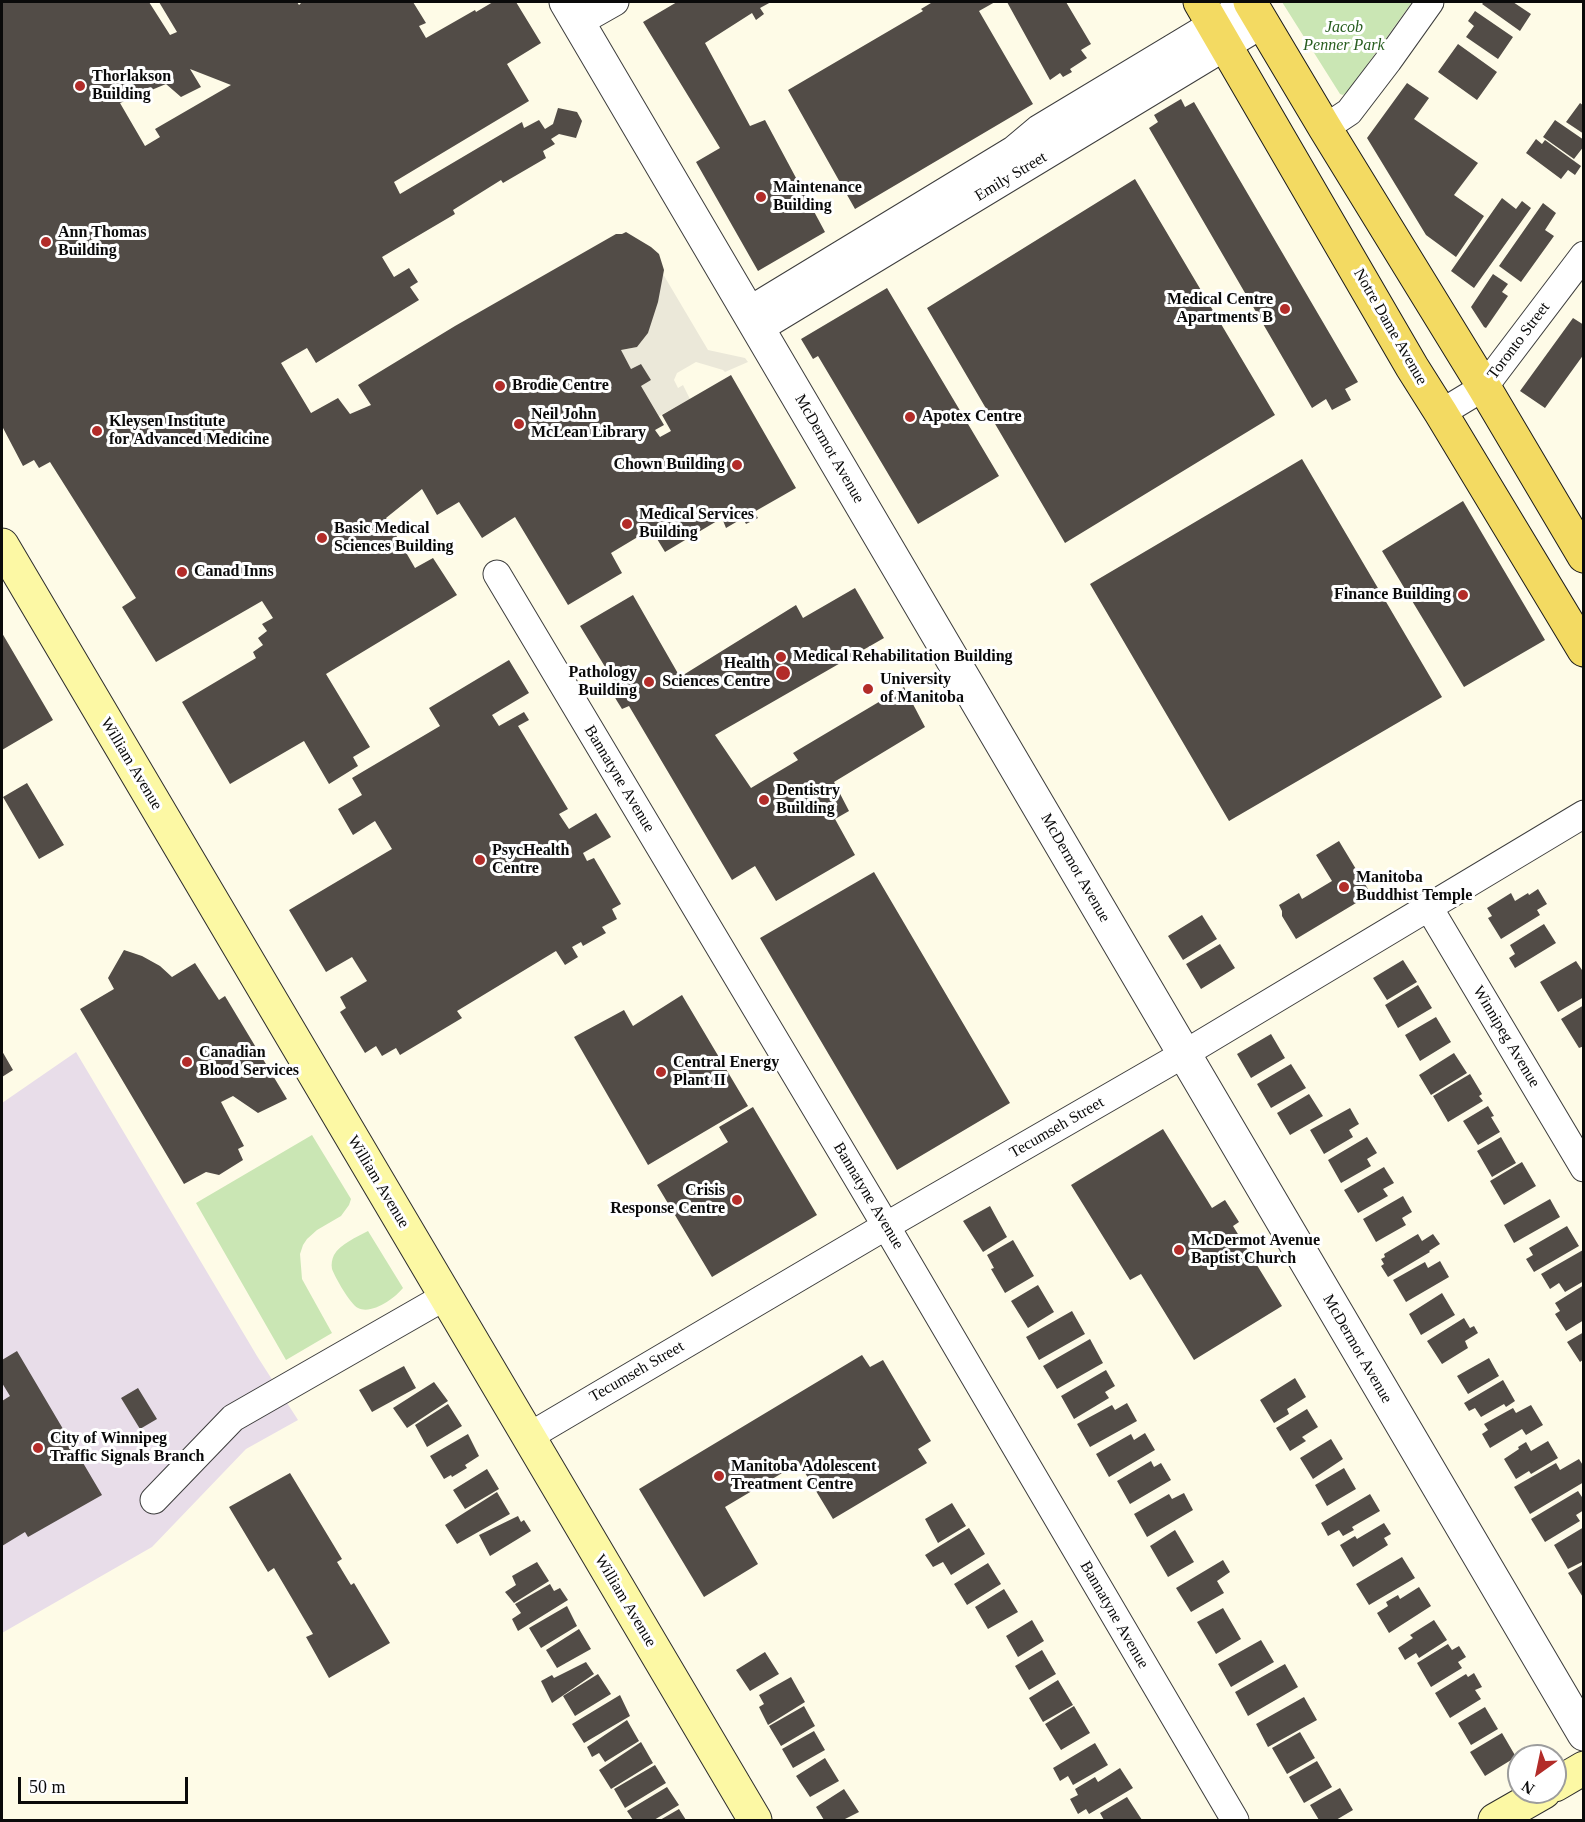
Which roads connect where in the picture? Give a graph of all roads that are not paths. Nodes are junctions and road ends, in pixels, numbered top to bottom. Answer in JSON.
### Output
{"nodes":[{"id":1,"x":615,"y":2,"type":"edge"},
{"id":2,"x":1430,"y":2,"type":"edge"},
{"id":3,"x":1254,"y":9,"type":"edge"},
{"id":4,"x":572,"y":12,"type":"edge"},
{"id":5,"x":1213,"y":23,"type":"edge"},
{"id":6,"x":1325,"y":128,"type":"junction"},
{"id":7,"x":1584,"y":255,"type":"edge"},
{"id":8,"x":754,"y":320,"type":"junction"},
{"id":9,"x":1484,"y":387,"type":"junction"},
{"id":10,"x":1441,"y":413,"type":"junction"},
{"id":11,"x":2,"y":545,"type":"edge"},
{"id":12,"x":1584,"y":556,"type":"edge"},
{"id":13,"x":497,"y":574,"type":"dead end"},
{"id":14,"x":1584,"y":650,"type":"edge"},
{"id":15,"x":1584,"y":814,"type":"edge"},
{"id":16,"x":1428,"y":906,"type":"junction"},
{"id":17,"x":1184,"y":1054,"type":"junction"},
{"id":18,"x":1584,"y":1168,"type":"edge"},
{"id":19,"x":886,"y":1226,"type":"junction"},
{"id":20,"x":446,"y":1296,"type":"junction"},
{"id":21,"x":528,"y":1437,"type":"junction"},
{"id":22,"x":154,"y":1500,"type":"dead end"},
{"id":23,"x":1584,"y":1734,"type":"edge"},
{"id":24,"x":1584,"y":1768,"type":"edge"},
{"id":25,"x":1567,"y":1778,"type":"edge"},
{"id":26,"x":1524,"y":1804,"type":"edge"},
{"id":27,"x":755,"y":1821,"type":"edge"},
{"id":28,"x":1235,"y":1821,"type":"edge"},
{"id":29,"x":1495,"y":1821,"type":"edge"}],
"edges":[{"from":1,"to":4,"type":"street"},
{"from":2,"to":6,"type":"street"},
{"from":3,"to":5,"type":"street","name":"Emily Street"},
{"from":3,"to":6,"type":"main road"},
{"from":4,"to":8,"type":"street","name":"McDermot Avenue"},
{"from":5,"to":8,"type":"street","name":"Emily Street"},
{"from":5,"to":10,"type":"main road","name":"Notre Dame Avenue"},
{"from":6,"to":9,"type":"main road"},
{"from":7,"to":9,"type":"street","name":"Toronto Street"},
{"from":8,"to":17,"type":"street","name":"McDermot Avenue"},
{"from":9,"to":10,"type":"street","name":"Toronto Street"},
{"from":9,"to":12,"type":"main road"},
{"from":10,"to":14,"type":"main road","name":"Notre Dame Avenue"},
{"from":11,"to":20,"type":"main road","name":"William Avenue"},
{"from":13,"to":19,"type":"street","name":"Bannatyne Avenue"},
{"from":15,"to":16,"type":"street","name":"Tecumseh Street"},
{"from":16,"to":17,"type":"street","name":"Tecumseh Street"},
{"from":16,"to":18,"type":"street","name":"Winnipeg Avenue"},
{"from":17,"to":19,"type":"street","name":"Tecumseh Street"},
{"from":17,"to":23,"type":"street","name":"McDermot Avenue"},
{"from":19,"to":21,"type":"street","name":"Tecumseh Street"},
{"from":19,"to":28,"type":"street","name":"Bannatyne Avenue"},
{"from":20,"to":21,"type":"main road","name":"William Avenue"},
{"from":20,"to":22,"type":"street"},
{"from":21,"to":27,"type":"main road","name":"William Avenue"},
{"from":24,"to":25,"type":"main road"},
{"from":26,"to":29,"type":"main road"}]}
